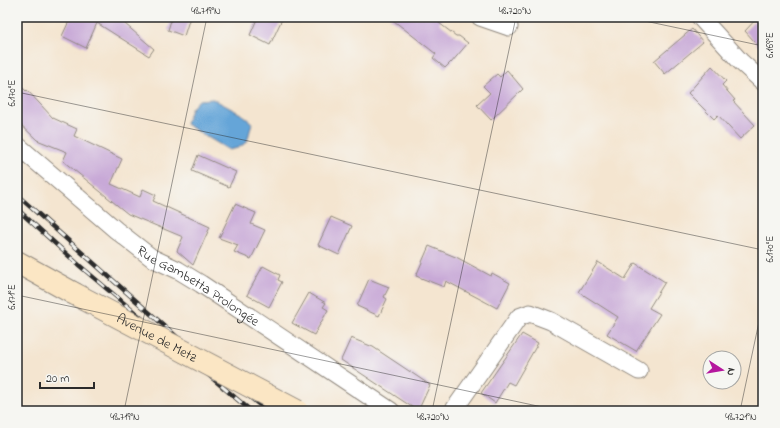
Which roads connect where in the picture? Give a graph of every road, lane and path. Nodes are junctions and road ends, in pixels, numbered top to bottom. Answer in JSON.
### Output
{"nodes":[{"id":1,"x":480,"y":17,"type":"edge"},
{"id":2,"x":700,"y":17,"type":"edge"},
{"id":3,"x":509,"y":27,"type":"dead end"},
{"id":4,"x":763,"y":82,"type":"edge"},
{"id":5,"x":17,"y":145,"type":"edge"},
{"id":6,"x":17,"y":262,"type":"edge"},
{"id":7,"x":639,"y":372,"type":"dead end"},
{"id":8,"x":297,"y":411,"type":"edge"},
{"id":9,"x":392,"y":411,"type":"edge"},
{"id":10,"x":453,"y":411,"type":"edge"}],
"edges":[{"from":1,"to":3,"type":"street"},
{"from":2,"to":4,"type":"street"},
{"from":5,"to":9,"type":"street","name":"Rue Gambetta Prolongée"},
{"from":6,"to":8,"type":"main road","name":"Avenue de Metz","bridge":true},
{"from":7,"to":10,"type":"street"}]}
